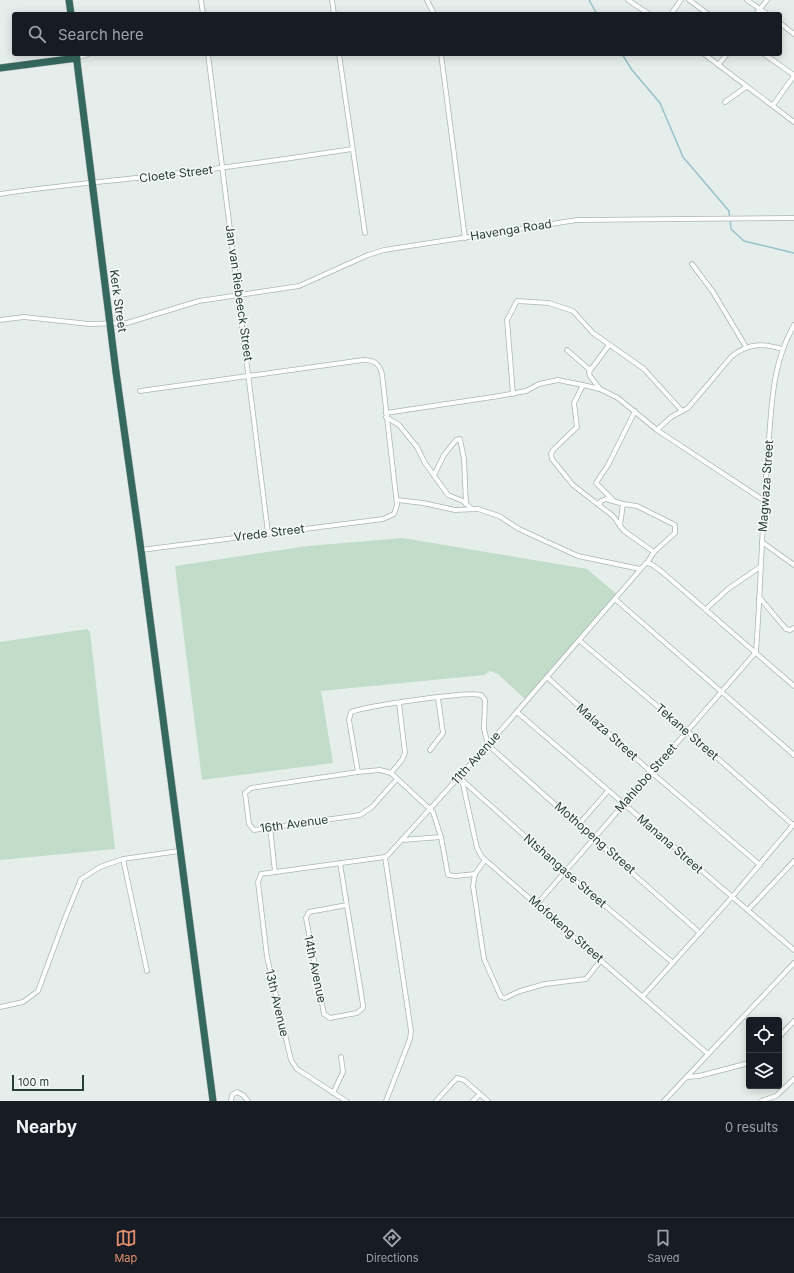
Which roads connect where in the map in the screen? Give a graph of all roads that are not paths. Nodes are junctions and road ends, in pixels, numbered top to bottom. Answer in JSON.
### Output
{"nodes":[{"id":1,"x":69,"y":0,"type":"edge"},
{"id":2,"x":201,"y":0,"type":"edge"},
{"id":3,"x":332,"y":0,"type":"edge"},
{"id":4,"x":427,"y":0,"type":"edge"},
{"id":5,"x":628,"y":0,"type":"edge"},
{"id":6,"x":681,"y":0,"type":"edge"},
{"id":7,"x":689,"y":0,"type":"edge"},
{"id":8,"x":748,"y":0,"type":"edge"},
{"id":9,"x":766,"y":0,"type":"edge"},
{"id":10,"x":760,"y":9,"type":"junction"},
{"id":11,"x":71,"y":12,"type":"edge"},
{"id":12,"x":203,"y":12,"type":"edge"},
{"id":13,"x":334,"y":12,"type":"edge"},
{"id":14,"x":433,"y":12,"type":"edge"},
{"id":15,"x":646,"y":12,"type":"edge"},
{"id":16,"x":672,"y":12,"type":"edge"},
{"id":17,"x":705,"y":12,"type":"edge"},
{"id":18,"x":758,"y":12,"type":"edge"},
{"id":19,"x":764,"y":12,"type":"edge"},
{"id":20,"x":782,"y":25,"type":"edge"},
{"id":21,"x":794,"y":34,"type":"edge"},
{"id":22,"x":76,"y":56,"type":"edge"},
{"id":23,"x":208,"y":56,"type":"edge"},
{"id":24,"x":339,"y":56,"type":"edge"},
{"id":25,"x":441,"y":56,"type":"edge"},
{"id":26,"x":707,"y":56,"type":"edge"},
{"id":27,"x":725,"y":56,"type":"edge"},
{"id":28,"x":767,"y":56,"type":"edge"},
{"id":29,"x":718,"y":65,"type":"junction"},
{"id":30,"x":0,"y":68,"type":"edge"},
{"id":31,"x":794,"y":76,"type":"edge"},
{"id":32,"x":746,"y":87,"type":"junction"},
{"id":33,"x":725,"y":102,"type":"dead end"},
{"id":34,"x":773,"y":105,"type":"junction"},
{"id":35,"x":794,"y":122,"type":"edge"},
{"id":36,"x":352,"y":149,"type":"junction"},
{"id":37,"x":223,"y":168,"type":"junction"},
{"id":38,"x":93,"y":183,"type":"junction"},
{"id":39,"x":0,"y":194,"type":"edge"},
{"id":40,"x":794,"y":218,"type":"edge"},
{"id":41,"x":365,"y":233,"type":"dead end"},
{"id":42,"x":465,"y":238,"type":"junction"},
{"id":43,"x":692,"y":264,"type":"dead end"},
{"id":44,"x":238,"y":295,"type":"junction"},
{"id":45,"x":0,"y":320,"type":"edge"},
{"id":46,"x":111,"y":324,"type":"junction"},
{"id":47,"x":794,"y":325,"type":"edge"},
{"id":48,"x":609,"y":345,"type":"junction"},
{"id":49,"x":746,"y":347,"type":"junction"},
{"id":50,"x":782,"y":349,"type":"junction"},
{"id":51,"x":567,"y":350,"type":"dead end"},
{"id":52,"x":590,"y":370,"type":"junction"},
{"id":53,"x":250,"y":376,"type":"junction"},
{"id":54,"x":583,"y":385,"type":"junction"},
{"id":55,"x":600,"y":389,"type":"junction"},
{"id":56,"x":140,"y":391,"type":"dead end"},
{"id":57,"x":513,"y":394,"type":"junction"},
{"id":58,"x":635,"y":411,"type":"junction"},
{"id":59,"x":682,"y":411,"type":"junction"},
{"id":60,"x":386,"y":415,"type":"junction"},
{"id":61,"x":657,"y":430,"type":"junction"},
{"id":62,"x":434,"y":475,"type":"junction"},
{"id":63,"x":397,"y":500,"type":"junction"},
{"id":64,"x":764,"y":500,"type":"junction"},
{"id":65,"x":614,"y":501,"type":"junction"},
{"id":66,"x":466,"y":504,"type":"junction"},
{"id":67,"x":623,"y":504,"type":"junction"},
{"id":68,"x":598,"y":505,"type":"junction"},
{"id":69,"x":472,"y":509,"type":"junction"},
{"id":70,"x":620,"y":526,"type":"junction"},
{"id":71,"x":268,"y":533,"type":"junction"},
{"id":72,"x":762,"y":542,"type":"junction"},
{"id":73,"x":141,"y":550,"type":"junction"},
{"id":74,"x":654,"y":552,"type":"junction"},
{"id":75,"x":649,"y":563,"type":"junction"},
{"id":76,"x":794,"y":565,"type":"edge"},
{"id":77,"x":760,"y":567,"type":"junction"},
{"id":78,"x":640,"y":569,"type":"junction"},
{"id":79,"x":759,"y":597,"type":"junction"},
{"id":80,"x":616,"y":600,"type":"junction"},
{"id":81,"x":706,"y":609,"type":"junction"},
{"id":82,"x":794,"y":628,"type":"edge"},
{"id":83,"x":580,"y":641,"type":"junction"},
{"id":84,"x":756,"y":652,"type":"junction"},
{"id":85,"x":546,"y":677,"type":"junction"},
{"id":86,"x":794,"y":686,"type":"edge"},
{"id":87,"x":721,"y":692,"type":"junction"},
{"id":88,"x":438,"y":698,"type":"junction"},
{"id":89,"x":399,"y":703,"type":"junction"},
{"id":90,"x":517,"y":712,"type":"junction"},
{"id":91,"x":687,"y":731,"type":"junction"},
{"id":92,"x":488,"y":745,"type":"junction"},
{"id":93,"x":430,"y":750,"type":"dead end"},
{"id":94,"x":794,"y":755,"type":"edge"},
{"id":95,"x":358,"y":772,"type":"junction"},
{"id":96,"x":652,"y":772,"type":"junction"},
{"id":97,"x":391,"y":773,"type":"junction"},
{"id":98,"x":458,"y":777,"type":"junction"},
{"id":99,"x":397,"y":779,"type":"junction"},
{"id":100,"x":462,"y":780,"type":"junction"},
{"id":101,"x":608,"y":791,"type":"junction"},
{"id":102,"x":624,"y":804,"type":"junction"},
{"id":103,"x":430,"y":809,"type":"junction"},
{"id":104,"x":579,"y":824,"type":"junction"},
{"id":105,"x":793,"y":825,"type":"edge"},
{"id":106,"x":270,"y":827,"type":"junction"},
{"id":107,"x":441,"y":837,"type":"junction"},
{"id":108,"x":595,"y":838,"type":"junction"},
{"id":109,"x":402,"y":840,"type":"junction"},
{"id":110,"x":179,"y":851,"type":"junction"},
{"id":111,"x":385,"y":857,"type":"junction"},
{"id":112,"x":123,"y":859,"type":"junction"},
{"id":113,"x":485,"y":860,"type":"junction"},
{"id":114,"x":794,"y":860,"type":"edge"},
{"id":115,"x":340,"y":863,"type":"junction"},
{"id":116,"x":760,"y":865,"type":"junction"},
{"id":117,"x":275,"y":872,"type":"junction"},
{"id":118,"x":565,"y":872,"type":"junction"},
{"id":119,"x":475,"y":874,"type":"junction"},
{"id":120,"x":732,"y":897,"type":"junction"},
{"id":121,"x":537,"y":904,"type":"junction"},
{"id":122,"x":347,"y":905,"type":"junction"},
{"id":123,"x":748,"y":910,"type":"junction"},
{"id":124,"x":700,"y":933,"type":"junction"},
{"id":125,"x":794,"y":950,"type":"edge"},
{"id":126,"x":602,"y":960,"type":"junction"},
{"id":127,"x":794,"y":963,"type":"edge"},
{"id":128,"x":673,"y":964,"type":"junction"},
{"id":129,"x":147,"y":971,"type":"dead end"},
{"id":130,"x":643,"y":996,"type":"junction"},
{"id":131,"x":0,"y":1007,"type":"edge"},
{"id":132,"x":794,"y":1021,"type":"edge"},
{"id":133,"x":782,"y":1034,"type":"edge"},
{"id":134,"x":708,"y":1054,"type":"junction"},
{"id":135,"x":341,"y":1057,"type":"dead end"},
{"id":136,"x":746,"y":1064,"type":"edge"},
{"id":137,"x":687,"y":1077,"type":"junction"},
{"id":138,"x":794,"y":1079,"type":"edge"},
{"id":139,"x":333,"y":1093,"type":"junction"},
{"id":140,"x":480,"y":1094,"type":"junction"},
{"id":141,"x":213,"y":1101,"type":"edge"},
{"id":142,"x":231,"y":1101,"type":"edge"},
{"id":143,"x":248,"y":1101,"type":"edge"},
{"id":144,"x":346,"y":1101,"type":"edge"},
{"id":145,"x":386,"y":1101,"type":"edge"},
{"id":146,"x":436,"y":1101,"type":"edge"},
{"id":147,"x":474,"y":1101,"type":"edge"},
{"id":148,"x":488,"y":1101,"type":"edge"},
{"id":149,"x":664,"y":1101,"type":"edge"},
{"id":150,"x":761,"y":1101,"type":"edge"}],
"edges":[{"from":1,"to":11,"type":"highway"},
{"from":2,"to":12,"type":"street"},
{"from":3,"to":13,"type":"street"},
{"from":4,"to":14,"type":"street"},
{"from":5,"to":15,"type":"street"},
{"from":6,"to":16,"type":"street"},
{"from":7,"to":17,"type":"street"},
{"from":8,"to":10,"type":"street"},
{"from":9,"to":10,"type":"street"},
{"from":10,"to":18,"type":"street"},
{"from":10,"to":19,"type":"street"},
{"from":20,"to":21,"type":"street"},
{"from":22,"to":30,"type":"highway"},
{"from":22,"to":38,"type":"highway","name":"Kerk Street"},
{"from":23,"to":37,"type":"street","name":"Jan van Riebeeck Street"},
{"from":24,"to":36,"type":"street"},
{"from":25,"to":42,"type":"street"},
{"from":26,"to":29,"type":"street"},
{"from":27,"to":29,"type":"street"},
{"from":28,"to":31,"type":"street"},
{"from":29,"to":32,"type":"street"},
{"from":31,"to":34,"type":"street"},
{"from":32,"to":33,"type":"street"},
{"from":32,"to":34,"type":"street"},
{"from":34,"to":35,"type":"street"},
{"from":36,"to":37,"type":"street","name":"Cloete Street"},
{"from":36,"to":41,"type":"street"},
{"from":37,"to":38,"type":"street","name":"Cloete Street"},
{"from":37,"to":44,"type":"street","name":"Jan van Riebeeck Street"},
{"from":38,"to":39,"type":"street","name":"Cloete Street"},
{"from":38,"to":46,"type":"highway","name":"Kerk Street"},
{"from":40,"to":42,"type":"street","name":"Havenga Road"},
{"from":42,"to":44,"type":"street","name":"Havenga Road"},
{"from":43,"to":49,"type":"street"},
{"from":44,"to":46,"type":"street","name":"Havenga Road"},
{"from":44,"to":53,"type":"street","name":"Jan van Riebeeck Street"},
{"from":45,"to":46,"type":"street","name":"Havenga Road"},
{"from":46,"to":73,"type":"highway","name":"Kerk Street"},
{"from":47,"to":50,"type":"street","name":"Magwaza Street"},
{"from":48,"to":52,"type":"street"},
{"from":48,"to":57,"type":"street"},
{"from":48,"to":59,"type":"street"},
{"from":49,"to":50,"type":"street"},
{"from":49,"to":59,"type":"street"},
{"from":50,"to":64,"type":"street","name":"Magwaza Street"},
{"from":51,"to":52,"type":"street"},
{"from":52,"to":55,"type":"street"},
{"from":53,"to":56,"type":"street"},
{"from":53,"to":60,"type":"street"},
{"from":53,"to":71,"type":"street","name":"Jan van Riebeeck Street"},
{"from":54,"to":55,"type":"street"},
{"from":54,"to":57,"type":"street"},
{"from":54,"to":68,"type":"street"},
{"from":55,"to":58,"type":"street"},
{"from":57,"to":60,"type":"street"},
{"from":58,"to":61,"type":"street"},
{"from":58,"to":65,"type":"street"},
{"from":59,"to":61,"type":"street"},
{"from":60,"to":62,"type":"street"},
{"from":60,"to":63,"type":"street"},
{"from":61,"to":64,"type":"street"},
{"from":62,"to":66,"type":"street"},
{"from":62,"to":66,"type":"street"},
{"from":63,"to":69,"type":"street"},
{"from":63,"to":71,"type":"street","name":"Vrede Street"},
{"from":64,"to":72,"type":"street","name":"Magwaza Street"},
{"from":65,"to":67,"type":"street"},
{"from":65,"to":68,"type":"street"},
{"from":66,"to":69,"type":"street"},
{"from":67,"to":70,"type":"street"},
{"from":67,"to":74,"type":"street","name":"11th Avenue"},
{"from":68,"to":70,"type":"street"},
{"from":69,"to":78,"type":"street"},
{"from":70,"to":74,"type":"street"},
{"from":71,"to":73,"type":"street","name":"Vrede Street"},
{"from":72,"to":76,"type":"street"},
{"from":72,"to":77,"type":"street","name":"Magwaza Street"},
{"from":73,"to":110,"type":"highway","name":"Kerk Street"},
{"from":74,"to":75,"type":"street","name":"11th Avenue"},
{"from":75,"to":78,"type":"street","name":"11th Avenue"},
{"from":75,"to":81,"type":"street"},
{"from":77,"to":79,"type":"street","name":"Magwaza Street"},
{"from":77,"to":81,"type":"street"},
{"from":78,"to":80,"type":"street","name":"11th Avenue"},
{"from":79,"to":82,"type":"street"},
{"from":79,"to":84,"type":"street","name":"Magwaza Street"},
{"from":80,"to":83,"type":"street","name":"11th Avenue"},
{"from":80,"to":87,"type":"street"},
{"from":81,"to":84,"type":"street"},
{"from":83,"to":85,"type":"street","name":"11th Avenue"},
{"from":83,"to":91,"type":"street","name":"Tekane Street"},
{"from":84,"to":86,"type":"street"},
{"from":84,"to":87,"type":"street","name":"Mahlobo Street"},
{"from":85,"to":90,"type":"street","name":"11th Avenue"},
{"from":85,"to":96,"type":"street","name":"Malaza Street"},
{"from":87,"to":91,"type":"street","name":"Mahlobo Street"},
{"from":87,"to":94,"type":"street"},
{"from":88,"to":89,"type":"street"},
{"from":88,"to":92,"type":"street"},
{"from":88,"to":93,"type":"street"},
{"from":89,"to":95,"type":"street"},
{"from":89,"to":97,"type":"street"},
{"from":90,"to":92,"type":"street","name":"11th Avenue"},
{"from":90,"to":101,"type":"street","name":"Manana Street"},
{"from":91,"to":96,"type":"street","name":"Mahlobo Street"},
{"from":91,"to":105,"type":"street","name":"Tekane Street"},
{"from":92,"to":98,"type":"street","name":"11th Avenue"},
{"from":92,"to":104,"type":"street","name":"Mothopeng Street"},
{"from":95,"to":97,"type":"street","name":"16th Avenue"},
{"from":95,"to":106,"type":"street","name":"16th Avenue"},
{"from":96,"to":102,"type":"street","name":"Mahlobo Street"},
{"from":96,"to":116,"type":"street","name":"Malaza Street"},
{"from":97,"to":99,"type":"street"},
{"from":98,"to":100,"type":"street","name":"Ntshangase Street"},
{"from":98,"to":103,"type":"street","name":"11th Avenue"},
{"from":99,"to":103,"type":"street"},
{"from":99,"to":106,"type":"street","name":"16th Avenue"},
{"from":100,"to":113,"type":"street","name":"Mofokeng Street"},
{"from":100,"to":118,"type":"street","name":"Ntshangase Street"},
{"from":101,"to":102,"type":"street","name":"Manana Street"},
{"from":101,"to":104,"type":"street"},
{"from":102,"to":108,"type":"street","name":"Mahlobo Street"},
{"from":102,"to":120,"type":"street","name":"Manana Street"},
{"from":103,"to":107,"type":"street"},
{"from":103,"to":109,"type":"street","name":"11th Avenue"},
{"from":104,"to":108,"type":"street","name":"Mothopeng Street"},
{"from":105,"to":116,"type":"street"},
{"from":106,"to":117,"type":"street"},
{"from":107,"to":109,"type":"street"},
{"from":107,"to":119,"type":"street"},
{"from":108,"to":118,"type":"street","name":"Mahlobo Street"},
{"from":108,"to":124,"type":"street","name":"Mothopeng Street"},
{"from":109,"to":111,"type":"street","name":"11th Avenue"},
{"from":110,"to":112,"type":"street"},
{"from":110,"to":141,"type":"highway","name":"Kerk Street"},
{"from":111,"to":115,"type":"street"},
{"from":111,"to":145,"type":"street"},
{"from":112,"to":129,"type":"street"},
{"from":112,"to":131,"type":"street"},
{"from":113,"to":119,"type":"street"},
{"from":113,"to":121,"type":"street","name":"Mofokeng Street"},
{"from":114,"to":123,"type":"street"},
{"from":115,"to":117,"type":"street"},
{"from":115,"to":122,"type":"street","name":"14th Avenue"},
{"from":116,"to":120,"type":"street"},
{"from":117,"to":139,"type":"street","name":"13th Avenue"},
{"from":118,"to":121,"type":"street","name":"Mahlobo Street"},
{"from":118,"to":128,"type":"street","name":"Ntshangase Street"},
{"from":119,"to":126,"type":"street"},
{"from":120,"to":123,"type":"street","name":"Manana Street"},
{"from":120,"to":124,"type":"street"},
{"from":121,"to":126,"type":"street","name":"Mofokeng Street"},
{"from":122,"to":122,"type":"street","name":"14th Avenue"},
{"from":123,"to":125,"type":"street","name":"Manana Street"},
{"from":124,"to":128,"type":"street"},
{"from":126,"to":130,"type":"street","name":"Mofokeng Street"},
{"from":127,"to":134,"type":"street"},
{"from":128,"to":130,"type":"street"},
{"from":130,"to":134,"type":"street","name":"Mofokeng Street"},
{"from":132,"to":133,"type":"street"},
{"from":134,"to":137,"type":"street"},
{"from":135,"to":139,"type":"street"},
{"from":136,"to":137,"type":"street"},
{"from":137,"to":149,"type":"street"},
{"from":138,"to":150,"type":"street"},
{"from":139,"to":144,"type":"street","name":"13th Avenue"},
{"from":140,"to":146,"type":"street"},
{"from":140,"to":147,"type":"street"},
{"from":140,"to":148,"type":"street"},
{"from":142,"to":143,"type":"street"}]}
